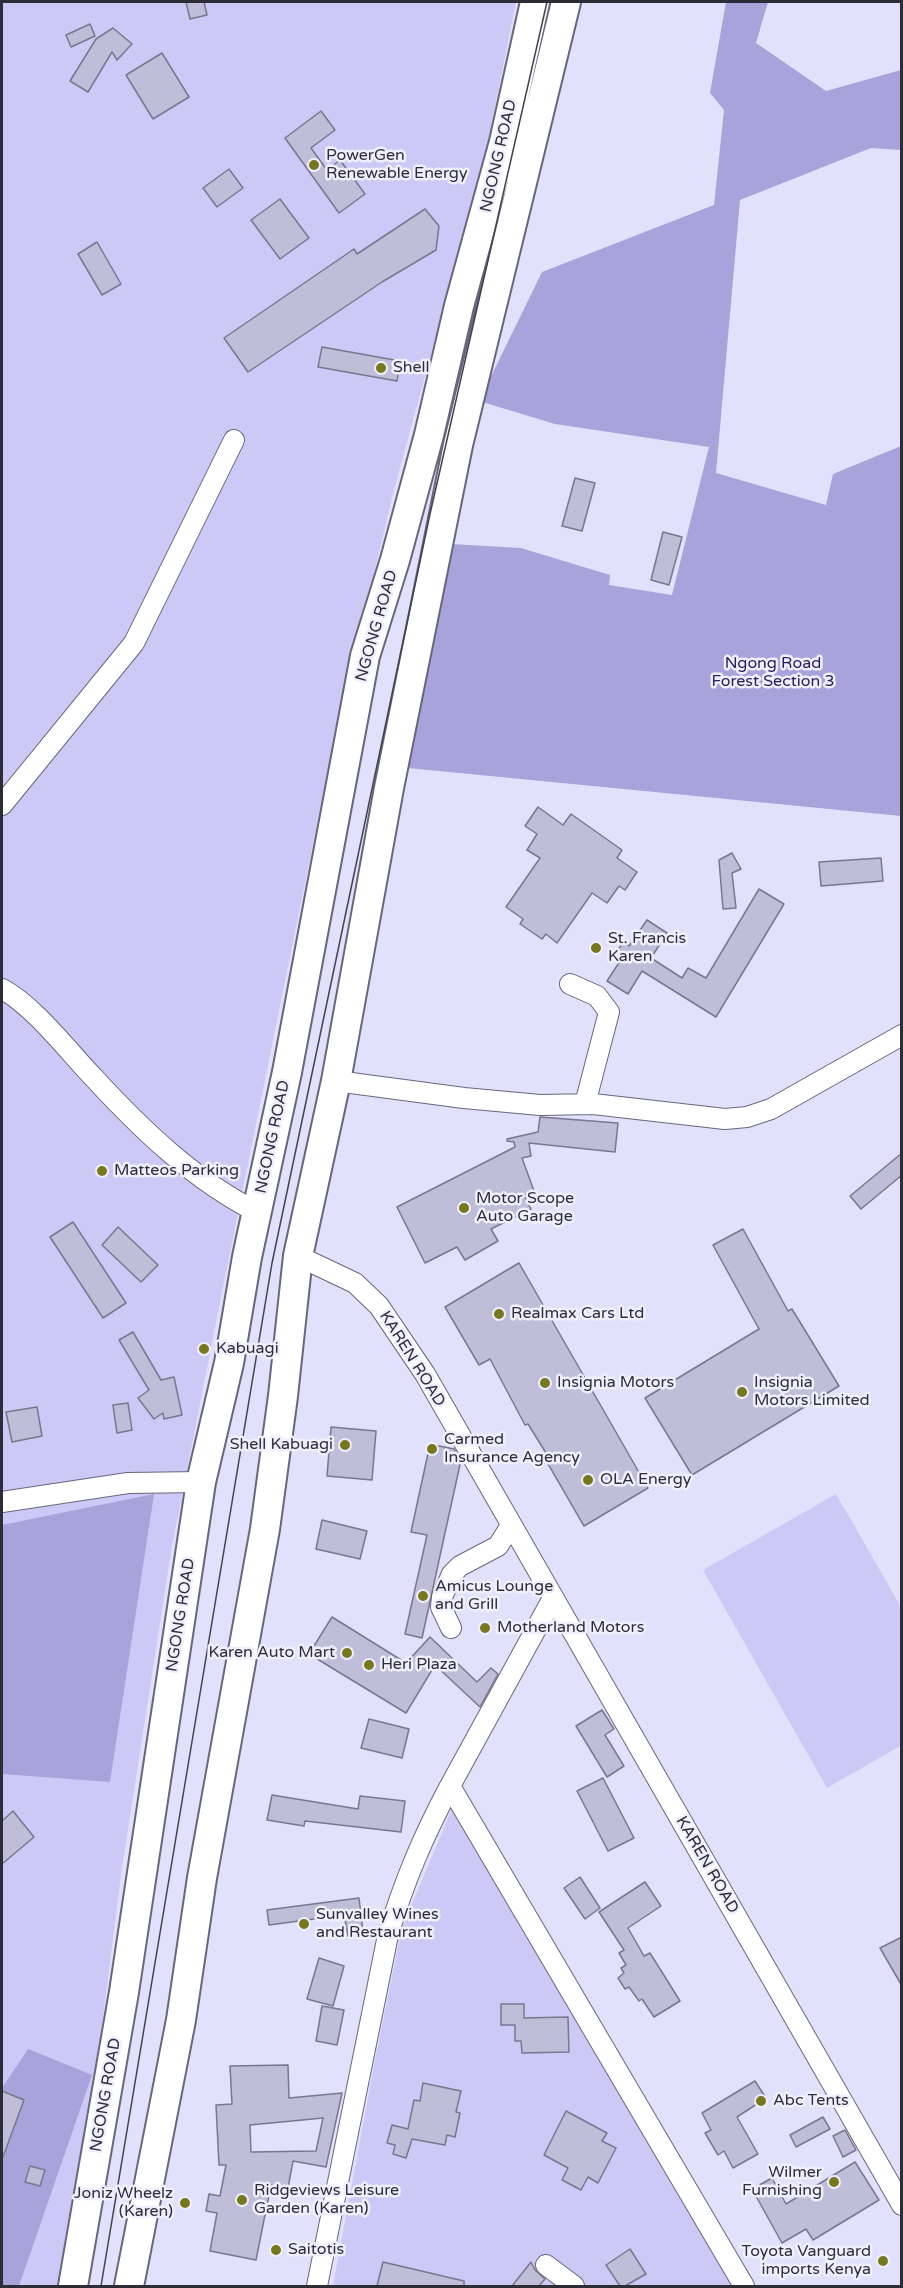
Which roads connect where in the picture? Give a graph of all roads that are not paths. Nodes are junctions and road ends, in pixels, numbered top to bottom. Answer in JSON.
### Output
{"nodes":[{"id":1,"x":535,"y":2,"type":"edge"},
{"id":2,"x":566,"y":2,"type":"edge"},
{"id":3,"x":234,"y":440,"type":"dead end"},
{"id":4,"x":340,"y":787,"type":"junction"},
{"id":5,"x":389,"y":788,"type":"junction"},
{"id":6,"x":2,"y":805,"type":"edge"},
{"id":7,"x":570,"y":984,"type":"dead end"},
{"id":8,"x":2,"y":989,"type":"edge"},
{"id":9,"x":902,"y":1035,"type":"edge"},
{"id":10,"x":336,"y":1081,"type":"junction"},
{"id":11,"x":585,"y":1104,"type":"junction"},
{"id":12,"x":257,"y":1212,"type":"junction"},
{"id":13,"x":298,"y":1256,"type":"junction"},
{"id":14,"x":201,"y":1482,"type":"junction"},
{"id":15,"x":2,"y":1502,"type":"edge"},
{"id":16,"x":510,"y":1527,"type":"junction"},
{"id":17,"x":553,"y":1598,"type":"junction"},
{"id":18,"x":451,"y":1628,"type":"dead end"},
{"id":19,"x":450,"y":1785,"type":"junction"},
{"id":20,"x":902,"y":2205,"type":"edge"},
{"id":21,"x":546,"y":2265,"type":"dead end"},
{"id":22,"x":73,"y":2286,"type":"edge"},
{"id":23,"x":129,"y":2286,"type":"edge"},
{"id":24,"x":317,"y":2286,"type":"edge"},
{"id":25,"x":574,"y":2286,"type":"edge"},
{"id":26,"x":744,"y":2286,"type":"edge"}],
"edges":[{"from":1,"to":4,"type":"main road","name":"NGONG ROAD"},
{"from":2,"to":5,"type":"main road","name":"NGONG ROAD"},
{"from":3,"to":6,"type":"street"},
{"from":4,"to":5,"type":"main road"},
{"from":4,"to":12,"type":"main road","name":"NGONG ROAD"},
{"from":5,"to":10,"type":"main road","name":"NGONG ROAD"},
{"from":7,"to":11,"type":"street"},
{"from":8,"to":12,"type":"street"},
{"from":9,"to":11,"type":"street"},
{"from":10,"to":11,"type":"street"},
{"from":10,"to":13,"type":"main road","name":"NGONG ROAD"},
{"from":12,"to":14,"type":"main road","name":"NGONG ROAD"},
{"from":13,"to":16,"type":"street","name":"KAREN ROAD"},
{"from":13,"to":23,"type":"main road","name":"NGONG ROAD"},
{"from":14,"to":15,"type":"street"},
{"from":14,"to":22,"type":"main road","name":"NGONG ROAD"},
{"from":16,"to":17,"type":"street","name":"KAREN ROAD"},
{"from":16,"to":18,"type":"street"},
{"from":17,"to":19,"type":"street"},
{"from":17,"to":20,"type":"street","name":"KAREN ROAD"},
{"from":19,"to":24,"type":"street"},
{"from":19,"to":26,"type":"street"},
{"from":21,"to":25,"type":"street"}]}
